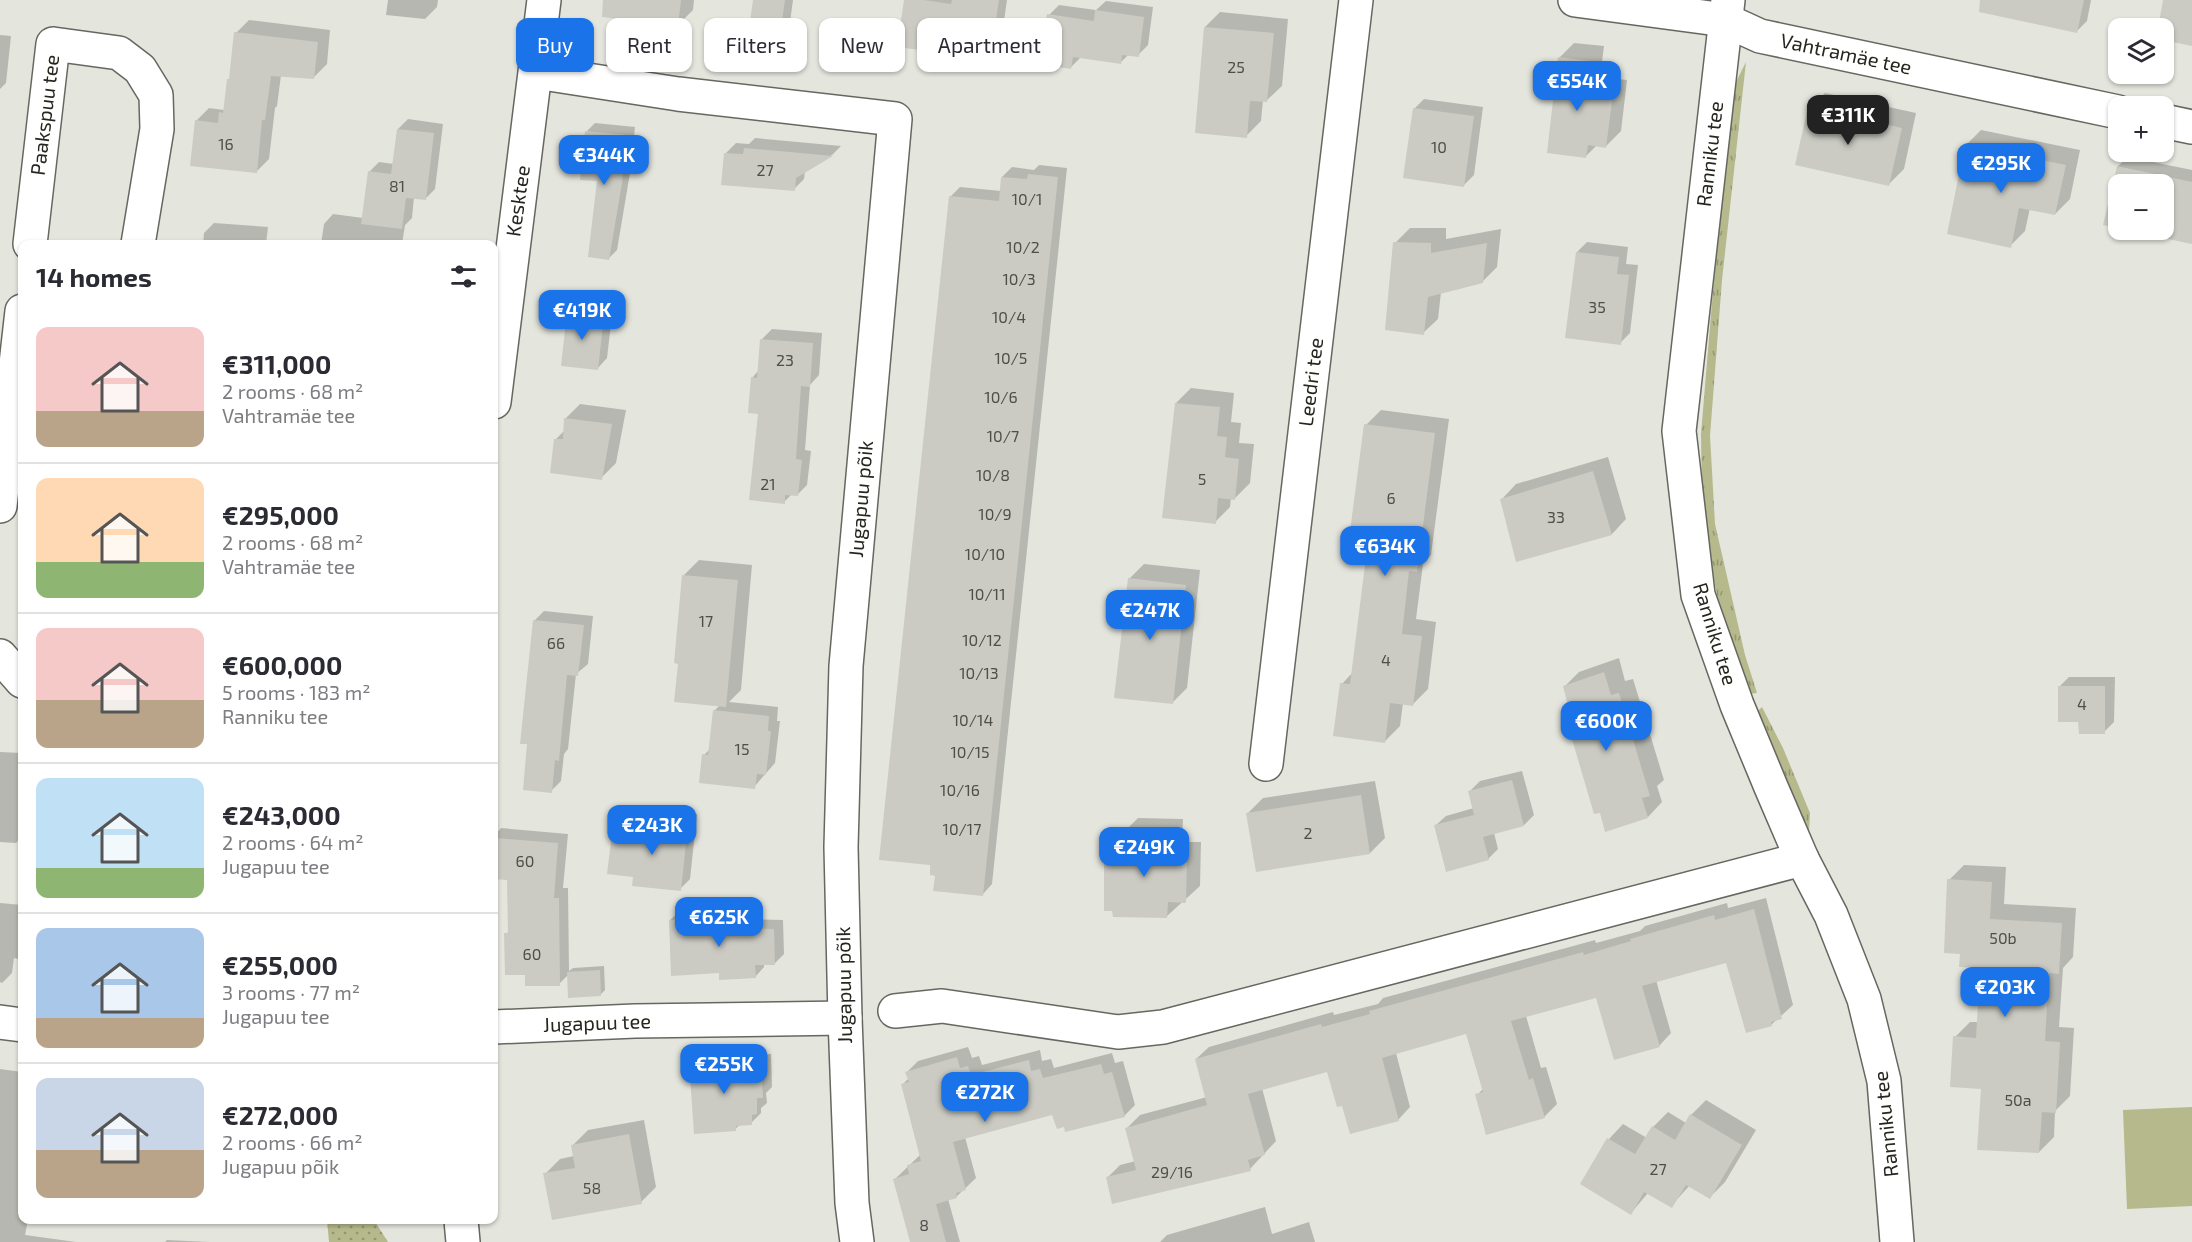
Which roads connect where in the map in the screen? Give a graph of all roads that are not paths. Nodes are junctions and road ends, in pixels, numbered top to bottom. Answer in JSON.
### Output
{"nodes":[{"id":1,"x":544,"y":0,"type":"edge"},
{"id":2,"x":1356,"y":0,"type":"edge"},
{"id":3,"x":1575,"y":0,"type":"edge"},
{"id":4,"x":1727,"y":10,"type":"edge"},
{"id":5,"x":542,"y":18,"type":"edge"},
{"id":6,"x":536,"y":72,"type":"joint"},
{"id":7,"x":2108,"y":110,"type":"edge"},
{"id":8,"x":2174,"y":123,"type":"edge"},
{"id":9,"x":2192,"y":127,"type":"edge"},
{"id":10,"x":30,"y":240,"type":"edge"},
{"id":11,"x":139,"y":240,"type":"edge"},
{"id":12,"x":18,"y":346,"type":"edge"},
{"id":13,"x":498,"y":368,"type":"edge"},
{"id":14,"x":0,"y":506,"type":"edge"},
{"id":15,"x":0,"y":656,"type":"edge"},
{"id":16,"x":18,"y":676,"type":"edge"},
{"id":17,"x":1266,"y":764,"type":"dead end"},
{"id":18,"x":1802,"y":859,"type":"junction"},
{"id":19,"x":895,"y":1011,"type":"dead end"},
{"id":20,"x":844,"y":1018,"type":"junction"},
{"id":21,"x":0,"y":1022,"type":"edge"},
{"id":22,"x":18,"y":1024,"type":"edge"},
{"id":23,"x":498,"y":1028,"type":"edge"},
{"id":24,"x":461,"y":1224,"type":"edge"},
{"id":25,"x":463,"y":1242,"type":"edge"},
{"id":26,"x":857,"y":1242,"type":"edge"},
{"id":27,"x":1897,"y":1242,"type":"edge"}],
"edges":[{"from":1,"to":5,"type":"street","name":"Kesktee"},
{"from":2,"to":17,"type":"street","name":"Leedri tee"},
{"from":3,"to":4,"type":"street","name":"Vahtramäe tee"},
{"from":4,"to":7,"type":"street","name":"Vahtramäe tee"},
{"from":4,"to":18,"type":"street","name":"Ranniku tee"},
{"from":6,"to":13,"type":"street","name":"Kesktee"},
{"from":6,"to":20,"type":"street","name":"Jugapuu põik"},
{"from":8,"to":9,"type":"street"},
{"from":10,"to":11,"type":"street","name":"Paakspuu tee"},
{"from":12,"to":14,"type":"street"},
{"from":15,"to":16,"type":"street"},
{"from":18,"to":19,"type":"street"},
{"from":18,"to":27,"type":"street","name":"Ranniku tee"},
{"from":20,"to":23,"type":"street","name":"Jugapuu tee"},
{"from":20,"to":26,"type":"street","name":"Jugapuu põik"},
{"from":21,"to":22,"type":"street"},
{"from":24,"to":25,"type":"street"}]}
